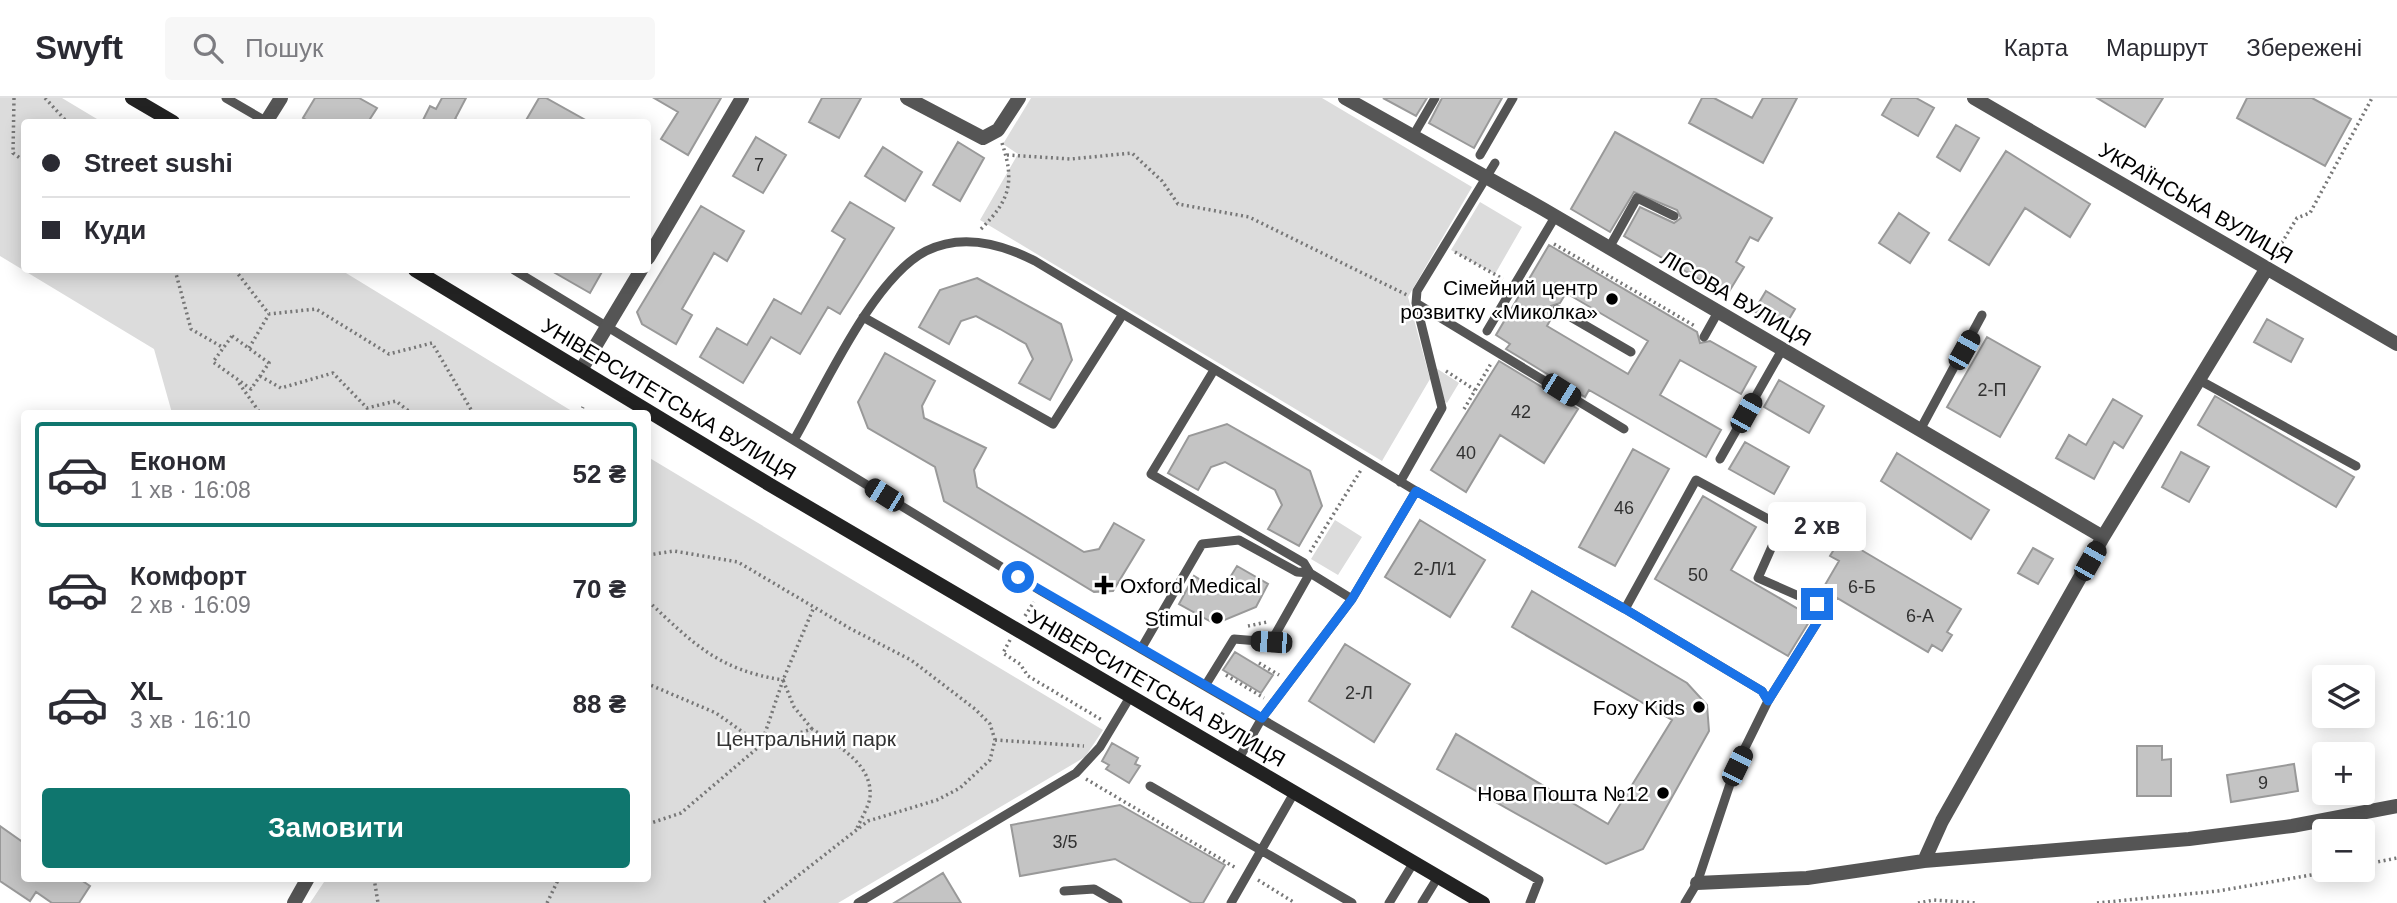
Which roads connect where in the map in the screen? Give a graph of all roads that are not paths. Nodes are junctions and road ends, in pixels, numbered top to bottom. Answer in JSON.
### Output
{"nodes":[{"id":1,"x":132,"y":98,"type":"edge"},
{"id":2,"x":226,"y":98,"type":"edge"},
{"id":3,"x":281,"y":98,"type":"edge"},
{"id":4,"x":742,"y":98,"type":"edge"},
{"id":5,"x":907,"y":98,"type":"edge"},
{"id":6,"x":1019,"y":98,"type":"edge"},
{"id":7,"x":1345,"y":98,"type":"edge"},
{"id":8,"x":1435,"y":98,"type":"edge"},
{"id":9,"x":1513,"y":98,"type":"edge"},
{"id":10,"x":1974,"y":98,"type":"edge"},
{"id":11,"x":168,"y":119,"type":"edge"},
{"id":12,"x":261,"y":119,"type":"edge"},
{"id":13,"x":268,"y":119,"type":"edge"},
{"id":14,"x":1413,"y":136,"type":"junction"},
{"id":15,"x":1480,"y":155,"type":"dead end"},
{"id":16,"x":1495,"y":163,"type":"dead end"},
{"id":17,"x":1486,"y":177,"type":"junction"},
{"id":18,"x":1674,"y":216,"type":"dead end"},
{"id":19,"x":1555,"y":217,"type":"junction"},
{"id":20,"x":1609,"y":248,"type":"junction"},
{"id":21,"x":651,"y":253,"type":"edge"},
{"id":22,"x":2267,"y":268,"type":"junction"},
{"id":23,"x":420,"y":273,"type":"edge"},
{"id":24,"x":519,"y":273,"type":"edge"},
{"id":25,"x":638,"y":273,"type":"edge"},
{"id":26,"x":1416,"y":300,"type":"junction"},
{"id":27,"x":1557,"y":309,"type":"dead end"},
{"id":28,"x":1718,"y":312,"type":"junction"},
{"id":29,"x":1123,"y":314,"type":"junction"},
{"id":30,"x":1982,"y":315,"type":"dead end"},
{"id":31,"x":863,"y":317,"type":"junction"},
{"id":32,"x":607,"y":326,"type":"junction"},
{"id":33,"x":1487,"y":331,"type":"dead end"},
{"id":34,"x":1705,"y":335,"type":"road end"},
{"id":35,"x":2397,"y":344,"type":"edge"},
{"id":36,"x":1782,"y":350,"type":"junction"},
{"id":37,"x":1631,"y":352,"type":"dead end"},
{"id":38,"x":580,"y":370,"type":"junction"},
{"id":39,"x":1214,"y":370,"type":"junction"},
{"id":40,"x":2201,"y":381,"type":"junction"},
{"id":41,"x":647,"y":410,"type":"edge"},
{"id":42,"x":651,"y":413,"type":"edge"},
{"id":43,"x":1624,"y":429,"type":"dead end"},
{"id":44,"x":1920,"y":430,"type":"junction"},
{"id":45,"x":794,"y":440,"type":"junction"},
{"id":46,"x":1720,"y":459,"type":"dead end"},
{"id":47,"x":2356,"y":466,"type":"dead end"},
{"id":48,"x":1400,"y":482,"type":"junction"},
{"id":49,"x":1416,"y":491,"type":"junction"},
{"id":50,"x":2103,"y":537,"type":"junction"},
{"id":51,"x":1310,"y":573,"type":"junction"},
{"id":52,"x":1352,"y":599,"type":"junction"},
{"id":53,"x":1625,"y":609,"type":"junction"},
{"id":54,"x":1141,"y":649,"type":"junction"},
{"id":55,"x":1205,"y":686,"type":"junction"},
{"id":56,"x":1130,"y":697,"type":"junction"},
{"id":57,"x":1768,"y":701,"type":"junction"},
{"id":58,"x":1262,"y":718,"type":"junction"},
{"id":59,"x":1238,"y":760,"type":"junction"},
{"id":60,"x":1150,"y":786,"type":"dead end"},
{"id":61,"x":1294,"y":793,"type":"junction"},
{"id":62,"x":2397,"y":806,"type":"edge"},
{"id":63,"x":1262,"y":850,"type":"junction"},
{"id":64,"x":1924,"y":861,"type":"junction"},
{"id":65,"x":1414,"y":862,"type":"junction"},
{"id":66,"x":1438,"y":877,"type":"junction"},
{"id":67,"x":306,"y":882,"type":"edge"},
{"id":68,"x":1697,"y":883,"type":"junction"},
{"id":69,"x":1065,"y":891,"type":"dead end"},
{"id":70,"x":294,"y":903,"type":"edge"},
{"id":71,"x":858,"y":903,"type":"edge"},
{"id":72,"x":1118,"y":903,"type":"edge"},
{"id":73,"x":1231,"y":903,"type":"edge"},
{"id":74,"x":1352,"y":903,"type":"edge"},
{"id":75,"x":1389,"y":903,"type":"edge"},
{"id":76,"x":1422,"y":903,"type":"edge"},
{"id":77,"x":1483,"y":903,"type":"edge"},
{"id":78,"x":1530,"y":903,"type":"edge"},
{"id":79,"x":1685,"y":903,"type":"edge"}],
"edges":[{"from":1,"to":11,"type":"main road"},
{"from":2,"to":12,"type":"lane"},
{"from":3,"to":13,"type":"street"},
{"from":4,"to":21,"type":"street"},
{"from":5,"to":6,"type":"street"},
{"from":7,"to":14,"type":"street","name":"ЛІСОВА ВУЛИЦЯ"},
{"from":8,"to":14,"type":"lane"},
{"from":9,"to":15,"type":"lane"},
{"from":10,"to":22,"type":"street","name":"УКРАЇНСЬКА ВУЛИЦЯ"},
{"from":14,"to":17,"type":"street","name":"ЛІСОВА ВУЛИЦЯ"},
{"from":16,"to":17,"type":"lane"},
{"from":17,"to":19,"type":"street","name":"ЛІСОВА ВУЛИЦЯ"},
{"from":17,"to":26,"type":"lane"},
{"from":18,"to":20,"type":"lane"},
{"from":19,"to":20,"type":"street","name":"ЛІСОВА ВУЛИЦЯ"},
{"from":19,"to":33,"type":"lane"},
{"from":20,"to":28,"type":"street","name":"ЛІСОВА ВУЛИЦЯ"},
{"from":22,"to":35,"type":"street","name":"УКРАЇНСЬКА ВУЛИЦЯ"},
{"from":22,"to":40,"type":"street"},
{"from":23,"to":38,"type":"main road","name":"УНІВЕРСИТЕТСЬКА ВУЛИЦЯ"},
{"from":24,"to":32,"type":"lane"},
{"from":25,"to":32,"type":"street"},
{"from":26,"to":43,"type":"lane"},
{"from":26,"to":48,"type":"lane"},
{"from":27,"to":37,"type":"lane"},
{"from":28,"to":34,"type":"lane"},
{"from":28,"to":36,"type":"street","name":"ЛІСОВА ВУЛИЦЯ"},
{"from":29,"to":31,"type":"lane"},
{"from":29,"to":31,"type":"lane"},
{"from":29,"to":39,"type":"lane"},
{"from":30,"to":44,"type":"lane"},
{"from":31,"to":45,"type":"lane"},
{"from":32,"to":38,"type":"street"},
{"from":32,"to":45,"type":"lane"},
{"from":36,"to":44,"type":"street","name":"ЛІСОВА ВУЛИЦЯ"},
{"from":36,"to":46,"type":"lane"},
{"from":38,"to":41,"type":"main road","name":"УНІВЕРСИТЕТСЬКА ВУЛИЦЯ"},
{"from":39,"to":48,"type":"lane"},
{"from":39,"to":51,"type":"lane"},
{"from":40,"to":47,"type":"lane"},
{"from":40,"to":50,"type":"street"},
{"from":42,"to":56,"type":"main road","name":"УНІВЕРСИТЕТСЬКА ВУЛИЦЯ"},
{"from":44,"to":50,"type":"street","name":"ЛІСОВА ВУЛИЦЯ"},
{"from":45,"to":54,"type":"lane"},
{"from":48,"to":49,"type":"lane"},
{"from":49,"to":52,"type":"lane"},
{"from":49,"to":53,"type":"lane"},
{"from":50,"to":64,"type":"street"},
{"from":51,"to":52,"type":"lane"},
{"from":51,"to":54,"type":"lane"},
{"from":51,"to":55,"type":"lane"},
{"from":52,"to":58,"type":"lane"},
{"from":53,"to":57,"type":"lane"},
{"from":53,"to":57,"type":"lane"},
{"from":54,"to":55,"type":"lane"},
{"from":55,"to":58,"type":"lane"},
{"from":56,"to":59,"type":"main road","name":"УНІВЕРСИТЕТСЬКА ВУЛИЦЯ"},
{"from":56,"to":71,"type":"lane"},
{"from":57,"to":68,"type":"lane"},
{"from":58,"to":59,"type":"lane"},
{"from":58,"to":78,"type":"lane"},
{"from":59,"to":61,"type":"main road","name":"УНІВЕРСИТЕТСЬКА ВУЛИЦЯ"},
{"from":60,"to":63,"type":"lane"},
{"from":61,"to":63,"type":"lane"},
{"from":61,"to":65,"type":"main road","name":"УНІВЕРСИТЕТСЬКА ВУЛИЦЯ"},
{"from":62,"to":64,"type":"street"},
{"from":63,"to":73,"type":"lane"},
{"from":63,"to":74,"type":"lane"},
{"from":64,"to":68,"type":"street"},
{"from":65,"to":66,"type":"main road","name":"УНІВЕРСИТЕТСЬКА ВУЛИЦЯ"},
{"from":65,"to":75,"type":"lane"},
{"from":66,"to":76,"type":"lane"},
{"from":66,"to":77,"type":"main road","name":"УНІВЕРСИТЕТСЬКА ВУЛИЦЯ"},
{"from":67,"to":70,"type":"street"},
{"from":68,"to":79,"type":"lane"},
{"from":69,"to":72,"type":"lane"}]}
